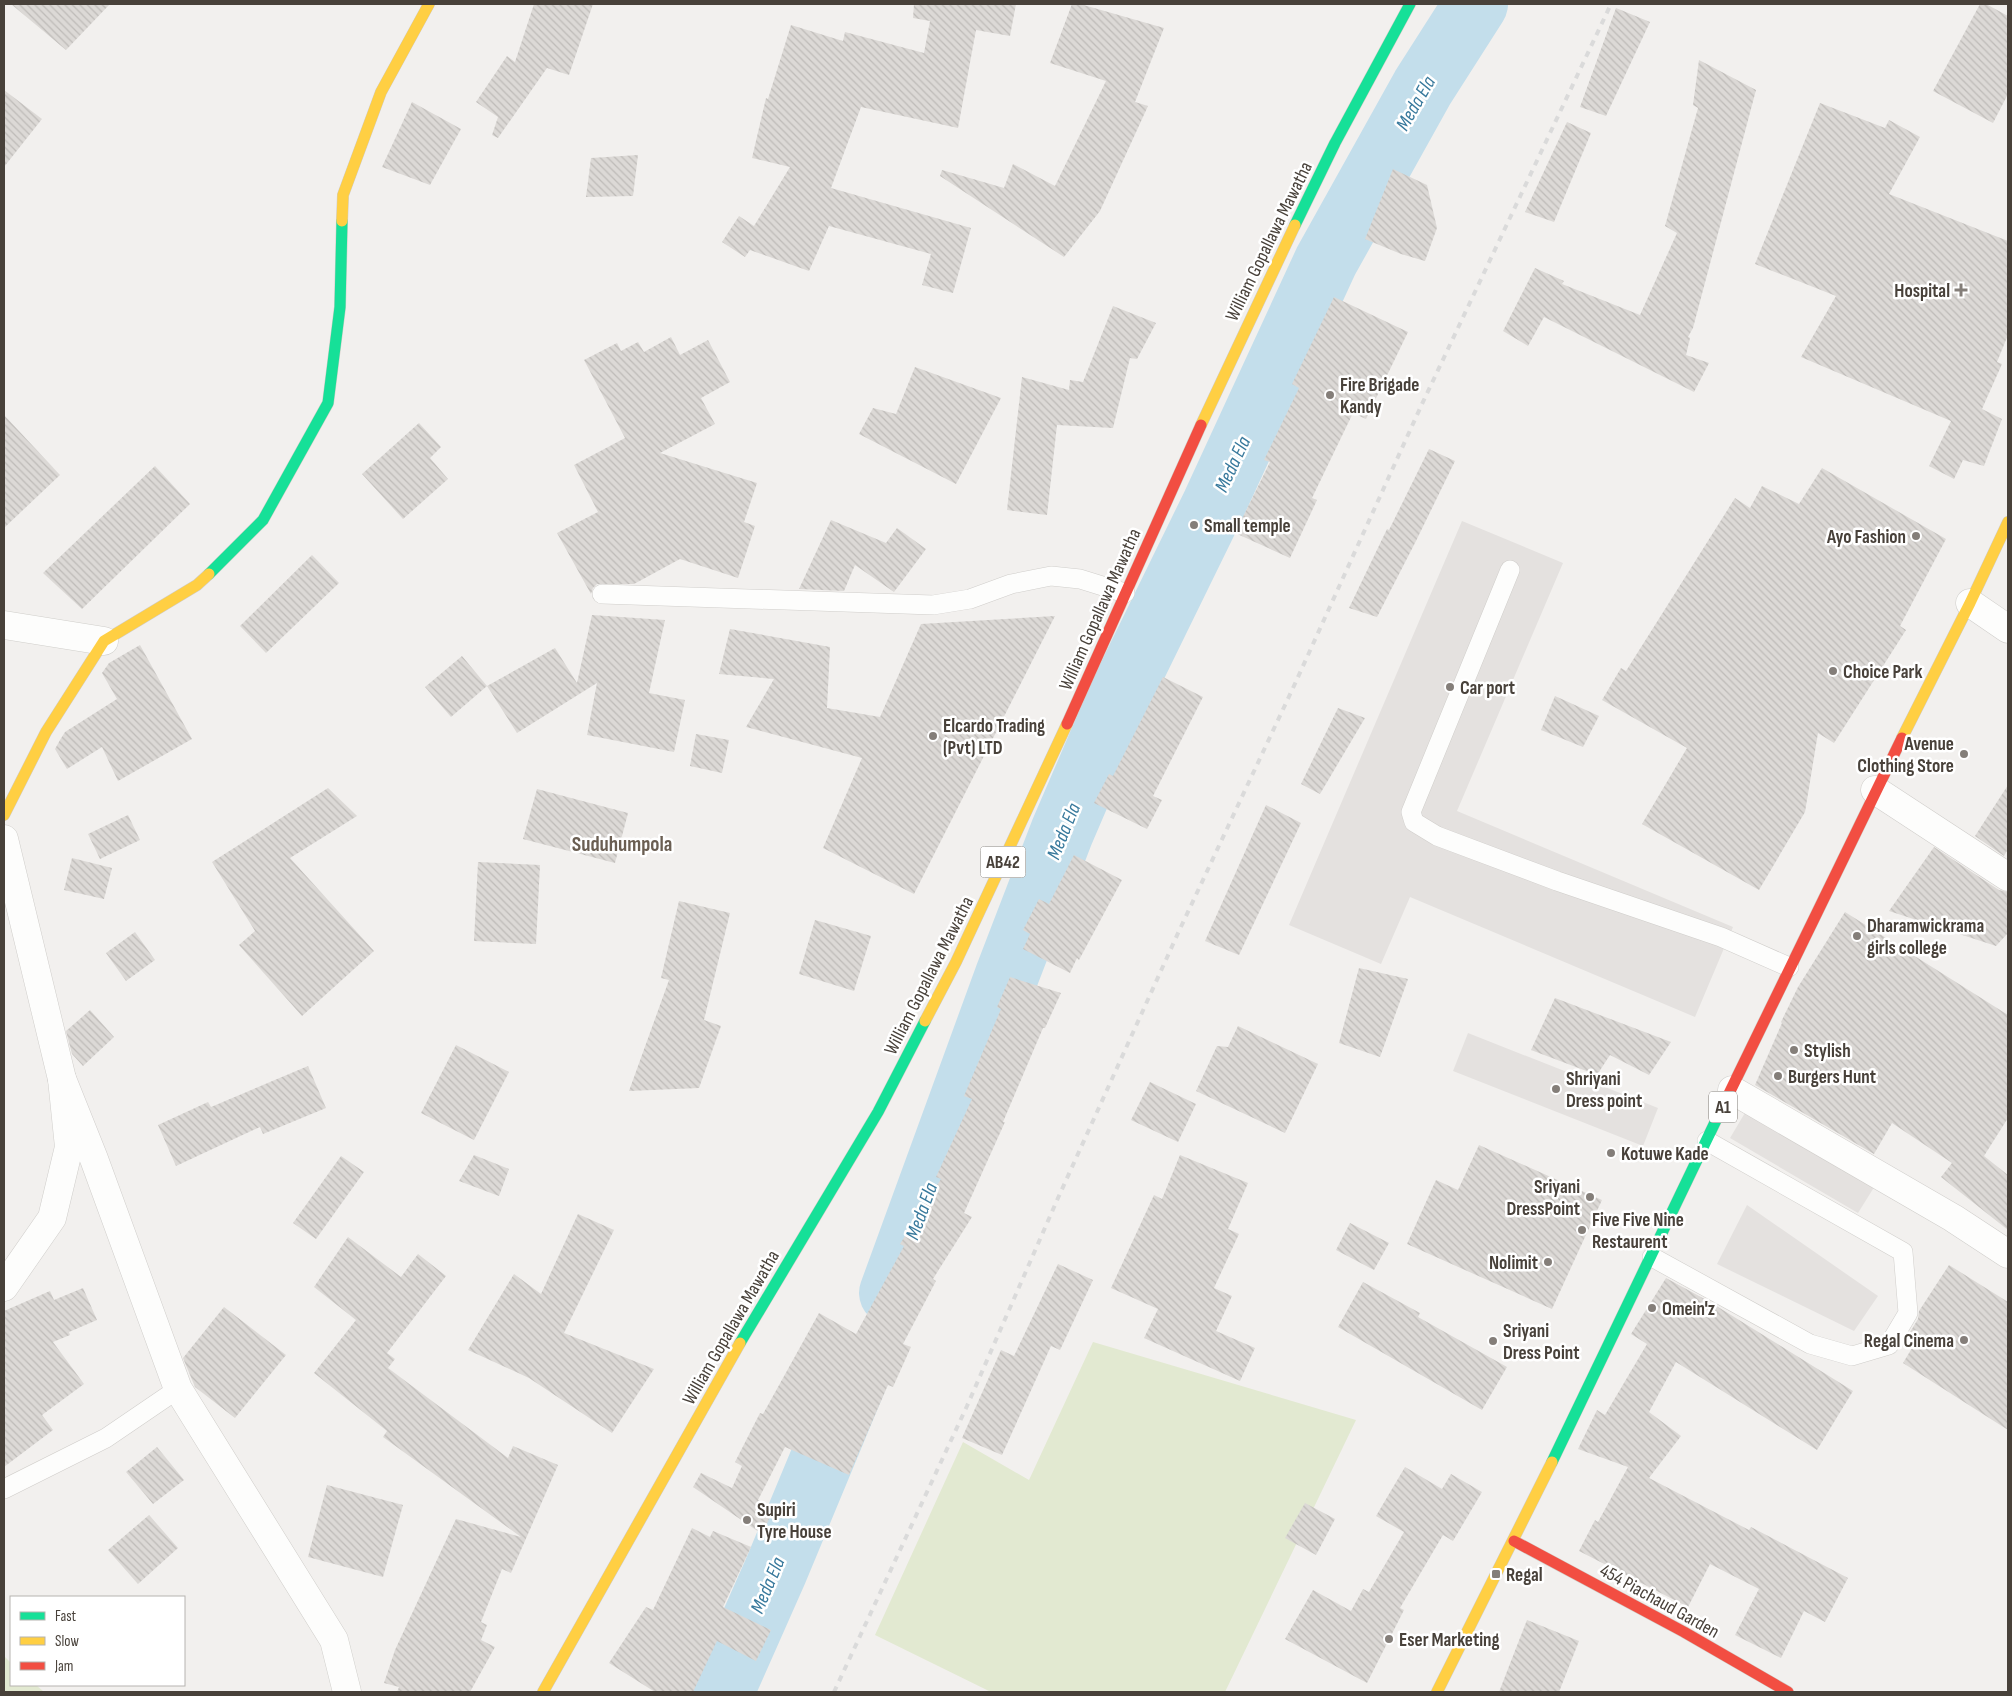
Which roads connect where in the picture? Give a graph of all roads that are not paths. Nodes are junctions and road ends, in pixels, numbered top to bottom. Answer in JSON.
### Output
{"nodes":[{"id":1,"x":429,"y":4,"type":"edge"},
{"id":2,"x":1410,"y":4,"type":"edge"},
{"id":3,"x":2008,"y":522,"type":"edge"},
{"id":4,"x":1510,"y":570,"type":"dead end"},
{"id":5,"x":1125,"y":593,"type":"junction"},
{"id":6,"x":602,"y":594,"type":"dead end"},
{"id":7,"x":1970,"y":603,"type":"junction"},
{"id":8,"x":4,"y":625,"type":"edge"},
{"id":9,"x":2008,"y":629,"type":"edge"},
{"id":10,"x":104,"y":641,"type":"junction"},
{"id":11,"x":1875,"y":790,"type":"junction"},
{"id":12,"x":4,"y":816,"type":"edge"},
{"id":13,"x":4,"y":840,"type":"edge"},
{"id":14,"x":2008,"y":876,"type":"edge"},
{"id":15,"x":1790,"y":967,"type":"junction"},
{"id":16,"x":62,"y":1079,"type":"junction"},
{"id":17,"x":1732,"y":1090,"type":"junction"},
{"id":18,"x":1707,"y":1141,"type":"junction"},
{"id":19,"x":2008,"y":1254,"type":"edge"},
{"id":20,"x":1652,"y":1257,"type":"junction"},
{"id":21,"x":4,"y":1286,"type":"edge"},
{"id":22,"x":178,"y":1389,"type":"junction"},
{"id":23,"x":4,"y":1489,"type":"edge"},
{"id":24,"x":1514,"y":1541,"type":"junction"},
{"id":25,"x":347,"y":1692,"type":"edge"},
{"id":26,"x":543,"y":1692,"type":"edge"},
{"id":27,"x":1437,"y":1692,"type":"edge"},
{"id":28,"x":1788,"y":1692,"type":"edge"}],
"edges":[{"from":1,"to":10,"type":"main road"},
{"from":2,"to":5,"type":"main road","name":"William Gopallawa Mawatha","number":"AB42"},
{"from":3,"to":7,"type":"main road","number":"A1"},
{"from":4,"to":15,"type":"lane"},
{"from":5,"to":6,"type":"lane"},
{"from":5,"to":26,"type":"main road","name":"William Gopallawa Mawatha","number":"AB42"},
{"from":7,"to":9,"type":"street"},
{"from":7,"to":11,"type":"main road","number":"A1"},
{"from":8,"to":10,"type":"street"},
{"from":10,"to":12,"type":"main road"},
{"from":11,"to":14,"type":"street"},
{"from":11,"to":15,"type":"main road","number":"A1"},
{"from":13,"to":16,"type":"street"},
{"from":15,"to":17,"type":"main road","number":"A1"},
{"from":16,"to":21,"type":"street"},
{"from":16,"to":22,"type":"street"},
{"from":17,"to":18,"type":"main road","number":"A1"},
{"from":17,"to":19,"type":"street"},
{"from":18,"to":20,"type":"main road","number":"A1"},
{"from":18,"to":20,"type":"lane"},
{"from":20,"to":24,"type":"main road","number":"A1"},
{"from":22,"to":23,"type":"lane"},
{"from":22,"to":25,"type":"street"},
{"from":24,"to":27,"type":"main road","number":"A1"},
{"from":24,"to":28,"type":"main road","name":"454 Piachaud Garden"}]}
